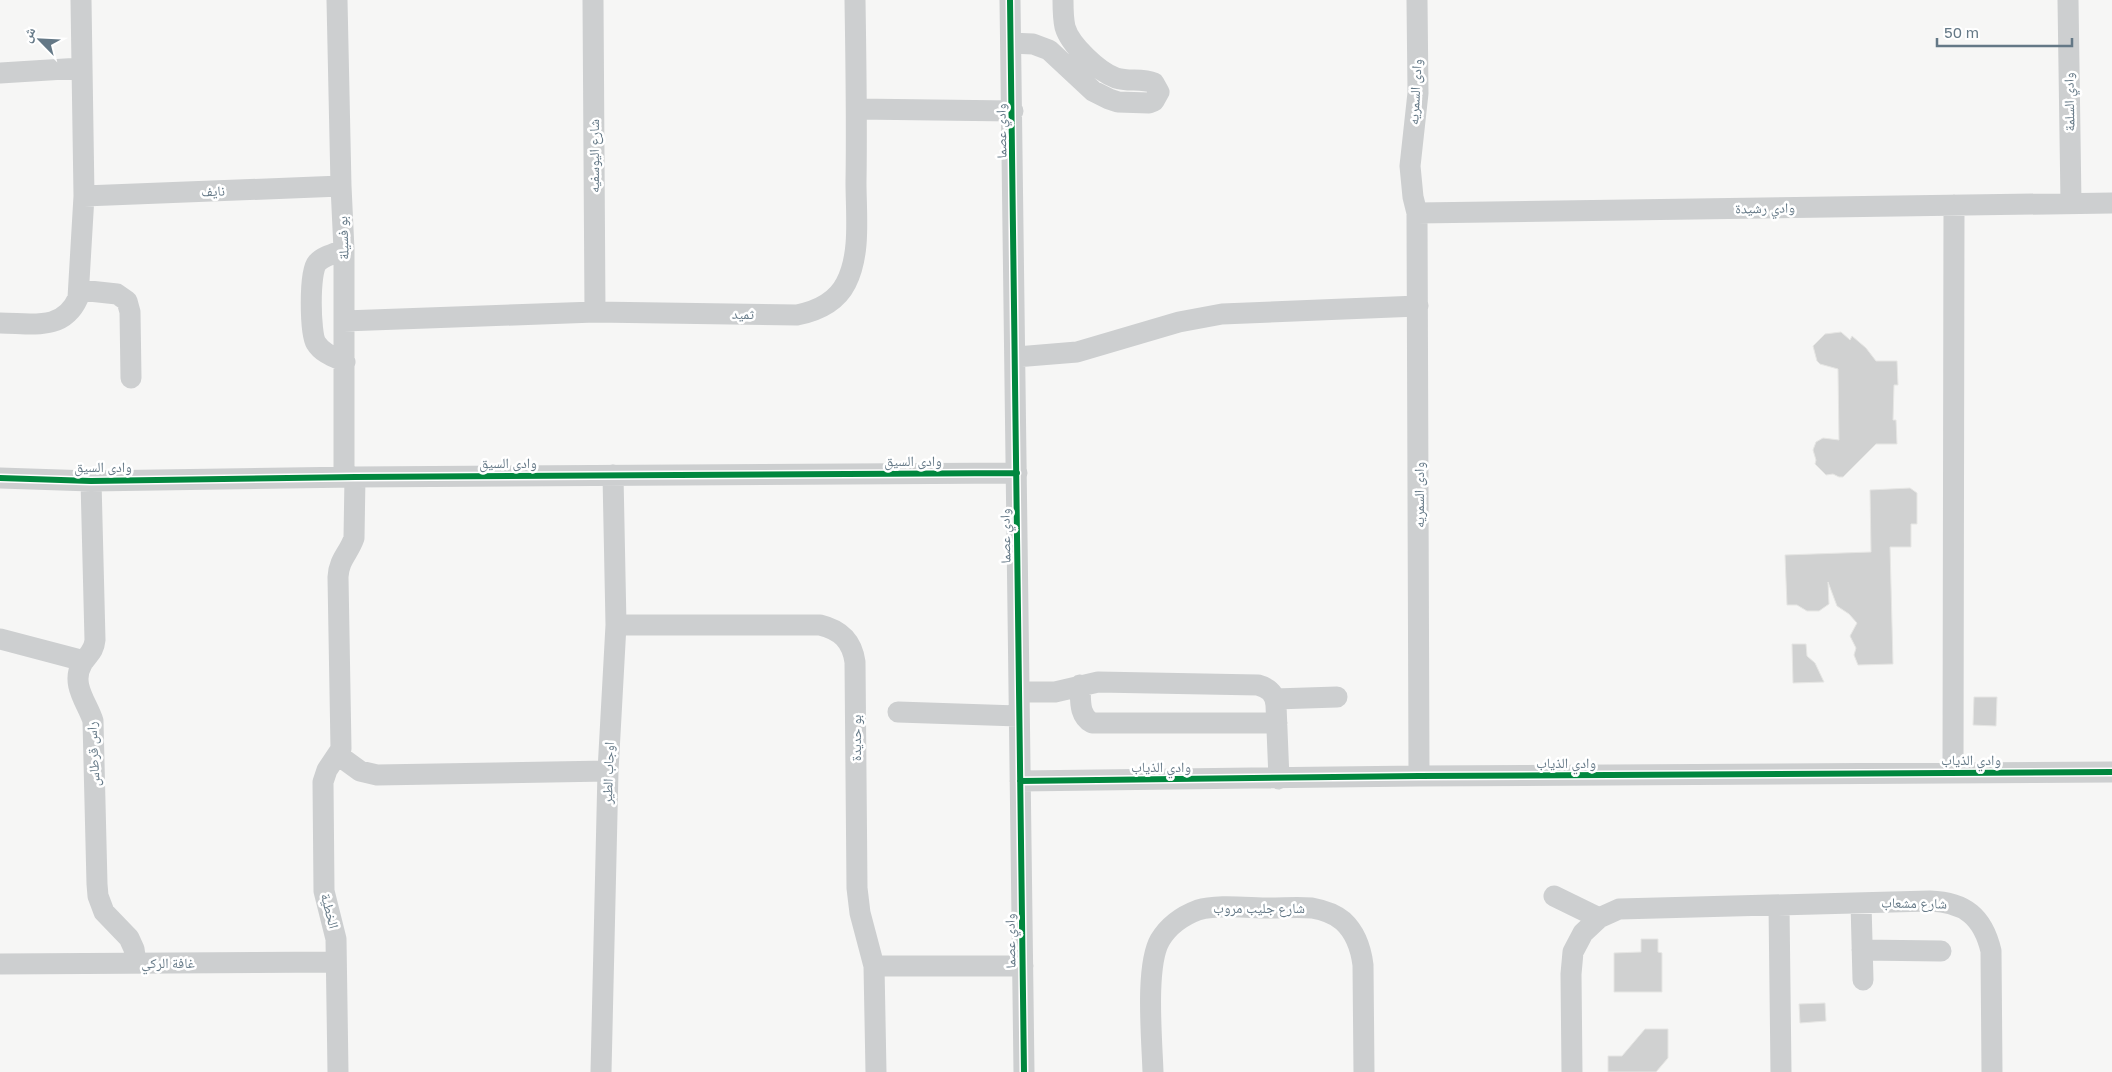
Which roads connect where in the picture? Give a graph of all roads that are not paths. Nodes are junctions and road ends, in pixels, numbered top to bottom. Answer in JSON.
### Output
{"nodes":[{"id":1,"x":81,"y":0,"type":"edge"},
{"id":2,"x":338,"y":0,"type":"edge"},
{"id":3,"x":593,"y":0,"type":"edge"},
{"id":4,"x":855,"y":0,"type":"edge"},
{"id":5,"x":1010,"y":0,"type":"edge"},
{"id":6,"x":1063,"y":0,"type":"edge"},
{"id":7,"x":1417,"y":0,"type":"edge"},
{"id":8,"x":1428,"y":0,"type":"edge"},
{"id":9,"x":2068,"y":0,"type":"edge"},
{"id":10,"x":1011,"y":43,"type":"junction"},
{"id":11,"x":81,"y":68,"type":"junction"},
{"id":12,"x":0,"y":73,"type":"edge"},
{"id":13,"x":857,"y":109,"type":"junction"},
{"id":14,"x":1013,"y":110,"type":"junction"},
{"id":15,"x":341,"y":186,"type":"junction"},
{"id":16,"x":84,"y":196,"type":"junction"},
{"id":17,"x":2112,"y":203,"type":"edge"},
{"id":18,"x":2071,"y":204,"type":"junction"},
{"id":19,"x":1954,"y":205,"type":"junction"},
{"id":20,"x":1417,"y":213,"type":"junction"},
{"id":21,"x":344,"y":250,"type":"junction"},
{"id":22,"x":80,"y":290,"type":"junction"},
{"id":23,"x":1418,"y":306,"type":"junction"},
{"id":24,"x":595,"y":312,"type":"junction"},
{"id":25,"x":344,"y":322,"type":"junction"},
{"id":26,"x":0,"y":323,"type":"edge"},
{"id":27,"x":1016,"y":357,"type":"junction"},
{"id":28,"x":344,"y":362,"type":"junction"},
{"id":29,"x":131,"y":378,"type":"dead end"},
{"id":30,"x":1016,"y":474,"type":"junction"},
{"id":31,"x":613,"y":475,"type":"junction"},
{"id":32,"x":350,"y":477,"type":"junction"},
{"id":33,"x":0,"y":478,"type":"edge"},
{"id":34,"x":91,"y":481,"type":"junction"},
{"id":35,"x":616,"y":625,"type":"junction"},
{"id":36,"x":0,"y":639,"type":"edge"},
{"id":37,"x":84,"y":661,"type":"junction"},
{"id":38,"x":1080,"y":684,"type":"junction"},
{"id":39,"x":1019,"y":692,"type":"junction"},
{"id":40,"x":1337,"y":697,"type":"dead end"},
{"id":41,"x":1275,"y":699,"type":"junction"},
{"id":42,"x":898,"y":712,"type":"dead end"},
{"id":43,"x":1019,"y":716,"type":"junction"},
{"id":44,"x":1277,"y":723,"type":"junction"},
{"id":45,"x":338,"y":755,"type":"junction"},
{"id":46,"x":608,"y":771,"type":"junction"},
{"id":47,"x":2112,"y":772,"type":"edge"},
{"id":48,"x":1953,"y":773,"type":"junction"},
{"id":49,"x":1419,"y":776,"type":"junction"},
{"id":50,"x":1279,"y":779,"type":"junction"},
{"id":51,"x":1020,"y":781,"type":"junction"},
{"id":52,"x":1554,"y":896,"type":"dead end"},
{"id":53,"x":1861,"y":903,"type":"junction"},
{"id":54,"x":1779,"y":905,"type":"junction"},
{"id":55,"x":1599,"y":918,"type":"junction"},
{"id":56,"x":1862,"y":950,"type":"junction"},
{"id":57,"x":1941,"y":951,"type":"dead end"},
{"id":58,"x":336,"y":962,"type":"junction"},
{"id":59,"x":136,"y":963,"type":"junction"},
{"id":60,"x":0,"y":964,"type":"edge"},
{"id":61,"x":874,"y":966,"type":"junction"},
{"id":62,"x":1023,"y":966,"type":"junction"},
{"id":63,"x":1863,"y":980,"type":"dead end"},
{"id":64,"x":338,"y":1072,"type":"edge"},
{"id":65,"x":601,"y":1072,"type":"edge"},
{"id":66,"x":876,"y":1072,"type":"edge"},
{"id":67,"x":1024,"y":1072,"type":"edge"},
{"id":68,"x":1153,"y":1072,"type":"edge"},
{"id":69,"x":1364,"y":1072,"type":"edge"},
{"id":70,"x":1572,"y":1072,"type":"edge"},
{"id":71,"x":1782,"y":1072,"type":"edge"},
{"id":72,"x":1992,"y":1072,"type":"edge"}],
"edges":[{"from":1,"to":11,"type":"street"},
{"from":2,"to":15,"type":"street","name":"بو فسيلة"},
{"from":3,"to":24,"type":"street","name":"شارع اليوسفيه"},
{"from":4,"to":13,"type":"street","name":"ثميد"},
{"from":5,"to":10,"type":"street","name":"وادي عصما"},
{"from":6,"to":10,"type":"street"},
{"from":7,"to":20,"type":"street","name":"وادى السمريه"},
{"from":8,"to":20,"type":"street","name":"وادى السمريه"},
{"from":9,"to":18,"type":"street","name":"وادي السلمة"},
{"from":10,"to":14,"type":"street","name":"وادي عصما"},
{"from":11,"to":12,"type":"street"},
{"from":11,"to":16,"type":"street"},
{"from":13,"to":14,"type":"street"},
{"from":13,"to":24,"type":"street","name":"ثميد"},
{"from":14,"to":27,"type":"street","name":"وادي عصما"},
{"from":15,"to":16,"type":"street","name":"نايف"},
{"from":15,"to":21,"type":"street","name":"بو فسيلة"},
{"from":16,"to":22,"type":"street"},
{"from":17,"to":18,"type":"street","name":"وادي رشيدة"},
{"from":18,"to":19,"type":"street","name":"وادي رشيدة"},
{"from":19,"to":20,"type":"street","name":"وادي رشيدة"},
{"from":19,"to":48,"type":"street"},
{"from":20,"to":23,"type":"street","name":"وادى السمريه"},
{"from":21,"to":25,"type":"street","name":"بو فسيلة"},
{"from":21,"to":28,"type":"street"},
{"from":22,"to":26,"type":"street"},
{"from":22,"to":29,"type":"street"},
{"from":23,"to":27,"type":"street"},
{"from":23,"to":49,"type":"street","name":"وادى السمريه"},
{"from":24,"to":25,"type":"street","name":"ثميد"},
{"from":25,"to":28,"type":"street","name":"بو فسيلة"},
{"from":27,"to":30,"type":"street","name":"وادي عصما"},
{"from":28,"to":32,"type":"street","name":"بو فسيلة"},
{"from":30,"to":31,"type":"street","name":"وادى السيق"},
{"from":30,"to":39,"type":"street","name":"وادي عصما"},
{"from":31,"to":32,"type":"street","name":"وادى السيق"},
{"from":31,"to":35,"type":"street","name":"اوجاب الطير"},
{"from":32,"to":34,"type":"street","name":"وادى السيق"},
{"from":32,"to":45,"type":"street","name":"الخطية"},
{"from":33,"to":34,"type":"street","name":"وادى السيق"},
{"from":34,"to":37,"type":"street","name":"راس قرطاس"},
{"from":35,"to":46,"type":"street","name":"اوجاب الطير"},
{"from":35,"to":61,"type":"street","name":"بو حديدة"},
{"from":36,"to":37,"type":"street"},
{"from":37,"to":59,"type":"street","name":"راس قرطاس"},
{"from":38,"to":39,"type":"street"},
{"from":38,"to":41,"type":"street"},
{"from":38,"to":44,"type":"street"},
{"from":39,"to":43,"type":"street","name":"وادي عصما"},
{"from":40,"to":41,"type":"street"},
{"from":41,"to":44,"type":"street"},
{"from":42,"to":43,"type":"street"},
{"from":43,"to":51,"type":"street","name":"وادي عصما"},
{"from":44,"to":50,"type":"street"},
{"from":45,"to":46,"type":"street"},
{"from":45,"to":58,"type":"street","name":"الخطية"},
{"from":46,"to":65,"type":"street","name":"اوجاب الطير"},
{"from":47,"to":48,"type":"street","name":"وادي الذياب"},
{"from":48,"to":49,"type":"street","name":"وادي الذياب"},
{"from":49,"to":50,"type":"street","name":"وادي الذياب"},
{"from":50,"to":51,"type":"street","name":"وادي الذياب"},
{"from":51,"to":62,"type":"street","name":"وادي عصما"},
{"from":52,"to":55,"type":"street"},
{"from":53,"to":54,"type":"street","name":"شارع مشعاب"},
{"from":53,"to":56,"type":"street"},
{"from":53,"to":72,"type":"street","name":"شارع مشعاب"},
{"from":54,"to":55,"type":"street","name":"شارع مشعاب"},
{"from":54,"to":71,"type":"street"},
{"from":55,"to":70,"type":"street","name":"شارع مشعاب"},
{"from":56,"to":57,"type":"street"},
{"from":56,"to":63,"type":"street"},
{"from":58,"to":59,"type":"street","name":"غافة الركي"},
{"from":58,"to":64,"type":"street","name":"الخطية"},
{"from":59,"to":60,"type":"street","name":"غافة الركي"},
{"from":61,"to":62,"type":"street"},
{"from":61,"to":66,"type":"street","name":"بو حديدة"},
{"from":62,"to":67,"type":"street","name":"وادي عصما"},
{"from":68,"to":69,"type":"street","name":"شارع جليب مروب"}]}
